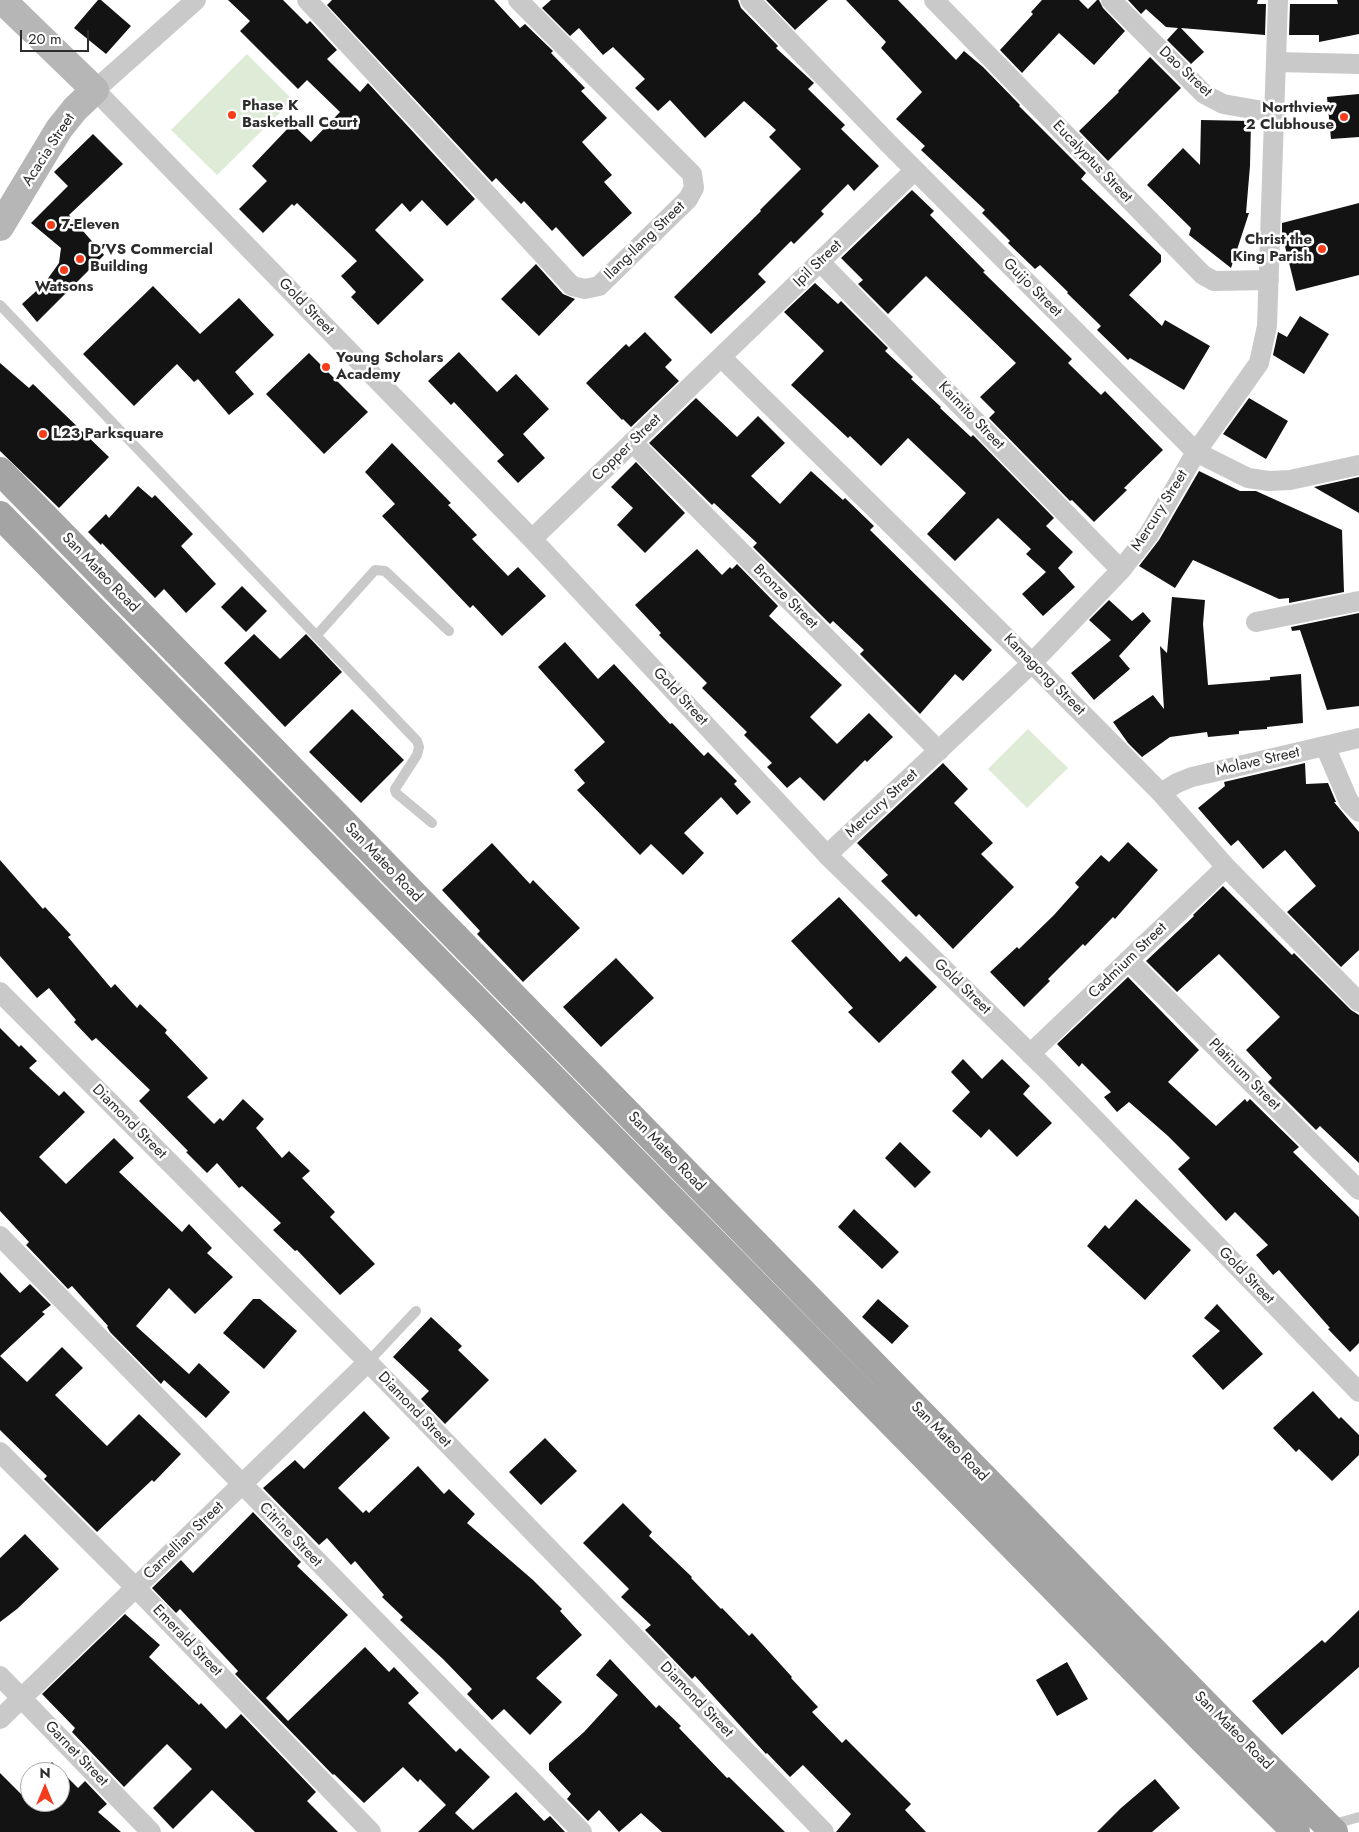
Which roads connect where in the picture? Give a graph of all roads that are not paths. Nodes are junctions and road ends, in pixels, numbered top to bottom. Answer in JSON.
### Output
{"nodes":[{"id":1,"x":2,"y":0,"type":"edge"},
{"id":2,"x":196,"y":0,"type":"edge"},
{"id":3,"x":307,"y":0,"type":"edge"},
{"id":4,"x":518,"y":0,"type":"edge"},
{"id":5,"x":750,"y":0,"type":"edge"},
{"id":6,"x":934,"y":0,"type":"edge"},
{"id":7,"x":1111,"y":0,"type":"edge"},
{"id":8,"x":1278,"y":0,"type":"edge"},
{"id":9,"x":1277,"y":62,"type":"junction"},
{"id":10,"x":1359,"y":64,"type":"edge"},
{"id":11,"x":95,"y":90,"type":"junction"},
{"id":12,"x":1275,"y":113,"type":"junction"},
{"id":13,"x":916,"y":170,"type":"junction"},
{"id":14,"x":0,"y":227,"type":"edge"},
{"id":15,"x":820,"y":262,"type":"junction"},
{"id":16,"x":1269,"y":280,"type":"junction"},
{"id":17,"x":0,"y":306,"type":"edge"},
{"id":18,"x":721,"y":357,"type":"junction"},
{"id":19,"x":632,"y":442,"type":"junction"},
{"id":20,"x":1196,"y":452,"type":"junction"},
{"id":21,"x":1359,"y":465,"type":"edge"},
{"id":22,"x":0,"y":471,"type":"edge"},
{"id":23,"x":0,"y":515,"type":"edge"},
{"id":24,"x":532,"y":539,"type":"junction"},
{"id":25,"x":1121,"y":570,"type":"junction"},
{"id":26,"x":1359,"y":600,"type":"edge"},
{"id":27,"x":1256,"y":622,"type":"dead end"},
{"id":28,"x":449,"y":630,"type":"dead end"},
{"id":29,"x":316,"y":636,"type":"junction"},
{"id":30,"x":1032,"y":663,"type":"junction"},
{"id":31,"x":1359,"y":738,"type":"edge"},
{"id":32,"x":1325,"y":746,"type":"junction"},
{"id":33,"x":939,"y":751,"type":"junction"},
{"id":34,"x":1161,"y":793,"type":"junction"},
{"id":35,"x":1359,"y":812,"type":"edge"},
{"id":36,"x":432,"y":823,"type":"dead end"},
{"id":37,"x":827,"y":855,"type":"junction"},
{"id":38,"x":1226,"y":867,"type":"junction"},
{"id":39,"x":1128,"y":960,"type":"junction"},
{"id":40,"x":0,"y":992,"type":"edge"},
{"id":41,"x":1359,"y":1002,"type":"edge"},
{"id":42,"x":1030,"y":1054,"type":"junction"},
{"id":43,"x":1359,"y":1190,"type":"edge"},
{"id":44,"x":0,"y":1236,"type":"edge"},
{"id":45,"x":416,"y":1311,"type":"dead end"},
{"id":46,"x":368,"y":1362,"type":"junction"},
{"id":47,"x":1359,"y":1392,"type":"edge"},
{"id":48,"x":0,"y":1452,"type":"edge"},
{"id":49,"x":242,"y":1485,"type":"junction"},
{"id":50,"x":136,"y":1588,"type":"junction"},
{"id":51,"x":0,"y":1676,"type":"edge"},
{"id":52,"x":21,"y":1698,"type":"junction"},
{"id":53,"x":0,"y":1719,"type":"edge"},
{"id":54,"x":1359,"y":1817,"type":"edge"},
{"id":55,"x":1292,"y":1828,"type":"edge"},
{"id":56,"x":1331,"y":1829,"type":"edge"},
{"id":57,"x":151,"y":1832,"type":"edge"},
{"id":58,"x":370,"y":1832,"type":"edge"},
{"id":59,"x":582,"y":1832,"type":"edge"},
{"id":60,"x":824,"y":1832,"type":"edge"}],
"edges":[{"from":1,"to":11,"type":"street","name":"Gold Street"},
{"from":2,"to":11,"type":"street","name":"Acacia Street"},
{"from":3,"to":4,"type":"street","name":"Ilang-Ilang Street"},
{"from":5,"to":13,"type":"street","name":"Guijo Street"},
{"from":6,"to":16,"type":"street","name":"Eucalyptus Street"},
{"from":7,"to":12,"type":"street","name":"Dao Street"},
{"from":8,"to":9,"type":"street","name":"Mercury Street"},
{"from":9,"to":10,"type":"street"},
{"from":9,"to":12,"type":"street","name":"Mercury Street"},
{"from":11,"to":14,"type":"street","name":"Acacia Street"},
{"from":11,"to":24,"type":"street","name":"Gold Street"},
{"from":12,"to":16,"type":"street","name":"Mercury Street"},
{"from":13,"to":15,"type":"street","name":"Ipil Street"},
{"from":13,"to":20,"type":"street","name":"Guijo Street"},
{"from":15,"to":18,"type":"street","name":"Ipil Street"},
{"from":15,"to":25,"type":"street","name":"Kaimito Street"},
{"from":16,"to":20,"type":"street","name":"Mercury Street"},
{"from":17,"to":29,"type":"lane"},
{"from":18,"to":19,"type":"street","name":"Copper Street"},
{"from":18,"to":30,"type":"street","name":"Kamagong Street"},
{"from":19,"to":24,"type":"street","name":"Copper Street"},
{"from":19,"to":33,"type":"street","name":"Bronze Street"},
{"from":20,"to":21,"type":"street","name":"Guijo Street"},
{"from":20,"to":25,"type":"street","name":"Mercury Street"},
{"from":22,"to":56,"type":"main road","name":"San Mateo Road"},
{"from":23,"to":55,"type":"main road","name":"San Mateo Road"},
{"from":24,"to":37,"type":"street","name":"Gold Street"},
{"from":25,"to":30,"type":"street","name":"Mercury Street"},
{"from":26,"to":27,"type":"street"},
{"from":28,"to":29,"type":"lane"},
{"from":29,"to":36,"type":"lane"},
{"from":30,"to":33,"type":"street","name":"Mercury Street"},
{"from":30,"to":34,"type":"street","name":"Kamagong Street"},
{"from":31,"to":32,"type":"street","name":"Molave Street"},
{"from":32,"to":34,"type":"street","name":"Molave Street"},
{"from":32,"to":35,"type":"street"},
{"from":33,"to":37,"type":"street","name":"Mercury Street"},
{"from":34,"to":38,"type":"street","name":"Kamagong Street"},
{"from":37,"to":42,"type":"street","name":"Gold Street"},
{"from":38,"to":39,"type":"street","name":"Cadmium Street"},
{"from":38,"to":41,"type":"street","name":"Kamagong Street"},
{"from":39,"to":42,"type":"street","name":"Cadmium Street"},
{"from":39,"to":43,"type":"street","name":"Platinum Street"},
{"from":40,"to":46,"type":"street","name":"Diamond Street"},
{"from":42,"to":47,"type":"street","name":"Gold Street"},
{"from":44,"to":49,"type":"street","name":"Citrine Street"},
{"from":45,"to":46,"type":"lane"},
{"from":46,"to":49,"type":"street","name":"Carnellian Street"},
{"from":46,"to":60,"type":"street","name":"Diamond Street"},
{"from":48,"to":50,"type":"street","name":"Emerald Street"},
{"from":49,"to":50,"type":"street","name":"Carnellian Street"},
{"from":49,"to":59,"type":"street","name":"Citrine Street"},
{"from":50,"to":52,"type":"street","name":"Carnellian Street"},
{"from":50,"to":58,"type":"street","name":"Emerald Street"},
{"from":51,"to":52,"type":"street","name":"Garnet Street"},
{"from":52,"to":53,"type":"street","name":"Carnellian Street"},
{"from":52,"to":57,"type":"street","name":"Garnet Street"},
{"from":54,"to":56,"type":"lane"}]}
